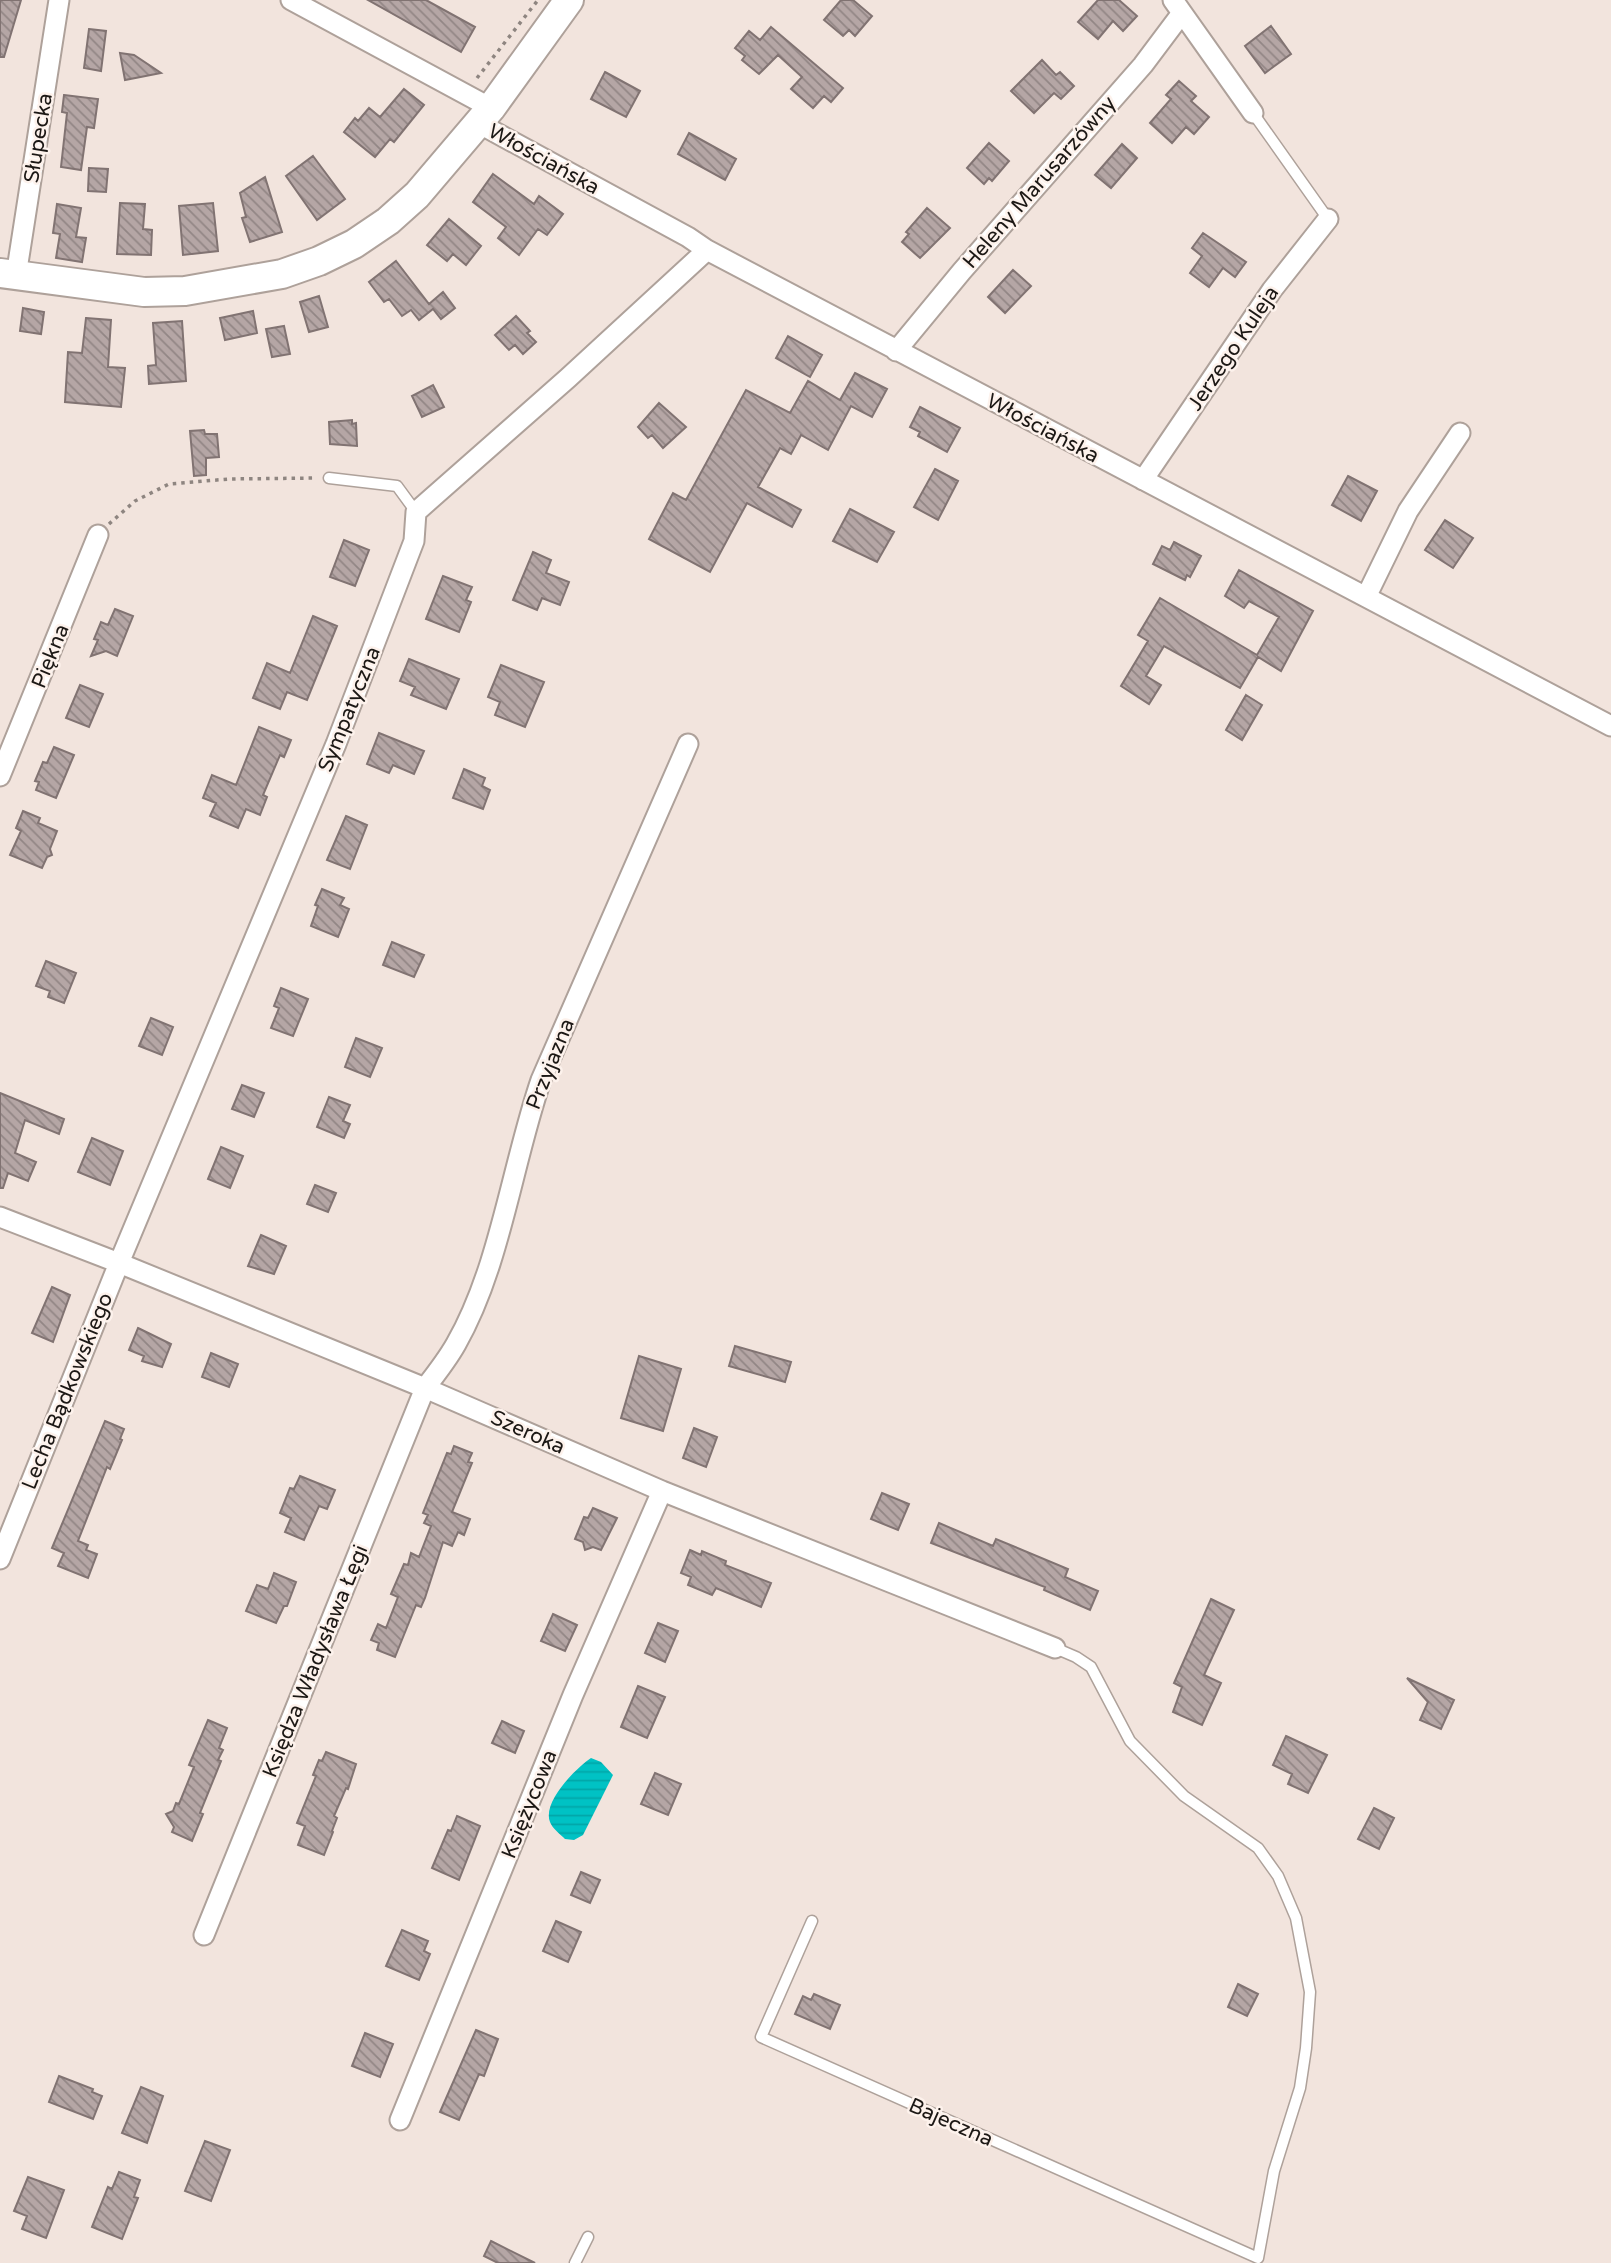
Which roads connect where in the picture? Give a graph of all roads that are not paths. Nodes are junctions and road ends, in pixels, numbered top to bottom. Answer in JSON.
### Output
{"nodes":[{"id":1,"x":59,"y":0,"type":"edge"},
{"id":2,"x":291,"y":0,"type":"edge"},
{"id":3,"x":569,"y":0,"type":"edge"},
{"id":4,"x":1177,"y":7,"type":"edge"},
{"id":5,"x":1253,"y":113,"type":"joint"},
{"id":6,"x":485,"y":115,"type":"junction"},
{"id":7,"x":1328,"y":219,"type":"joint"},
{"id":8,"x":707,"y":250,"type":"junction"},
{"id":9,"x":8,"y":274,"type":"edge"},
{"id":10,"x":896,"y":351,"type":"junction"},
{"id":11,"x":1460,"y":433,"type":"dead end"},
{"id":12,"x":329,"y":478,"type":"road end"},
{"id":13,"x":1143,"y":480,"type":"junction"},
{"id":14,"x":416,"y":512,"type":"junction"},
{"id":15,"x":98,"y":535,"type":"road end"},
{"id":16,"x":1366,"y":597,"type":"junction"},
{"id":17,"x":1611,"y":726,"type":"edge"},
{"id":18,"x":688,"y":744,"type":"dead end"},
{"id":19,"x":0,"y":776,"type":"edge"},
{"id":20,"x":0,"y":1217,"type":"edge"},
{"id":21,"x":119,"y":1263,"type":"junction"},
{"id":22,"x":425,"y":1388,"type":"junction"},
{"id":23,"x":662,"y":1491,"type":"junction"},
{"id":24,"x":0,"y":1559,"type":"edge"},
{"id":25,"x":1055,"y":1648,"type":"joint"},
{"id":26,"x":812,"y":1921,"type":"dead end"},
{"id":27,"x":204,"y":1935,"type":"dead end"},
{"id":28,"x":400,"y":2120,"type":"dead end"},
{"id":29,"x":588,"y":2237,"type":"dead end"},
{"id":30,"x":575,"y":2263,"type":"edge"}],
"edges":[{"from":1,"to":9,"type":"street","name":"Słupecka"},
{"from":2,"to":6,"type":"street"},
{"from":3,"to":6,"type":"street"},
{"from":4,"to":5,"type":"street","name":"Heleny Marusarzówny"},
{"from":4,"to":10,"type":"street","name":"Heleny Marusarzówny"},
{"from":5,"to":7,"type":"lane","name":"Heleny Marusarzówny"},
{"from":6,"to":8,"type":"street","name":"Włościańska"},
{"from":6,"to":9,"type":"street"},
{"from":7,"to":13,"type":"street","name":"Jerzego Kuleja"},
{"from":8,"to":10,"type":"street","name":"Włościańska"},
{"from":8,"to":14,"type":"street"},
{"from":10,"to":13,"type":"street","name":"Włościańska"},
{"from":11,"to":16,"type":"street"},
{"from":12,"to":14,"type":"lane"},
{"from":13,"to":16,"type":"street","name":"Włościańska"},
{"from":14,"to":21,"type":"street","name":"Sympatyczna"},
{"from":15,"to":19,"type":"street","name":"Piękna"},
{"from":16,"to":17,"type":"street","name":"Włościańska"},
{"from":18,"to":22,"type":"street","name":"Przyjazna"},
{"from":20,"to":21,"type":"street","name":"Szeroka"},
{"from":21,"to":22,"type":"street","name":"Szeroka"},
{"from":21,"to":24,"type":"street","name":"Lecha Bądkowskiego"},
{"from":22,"to":23,"type":"street","name":"Szeroka"},
{"from":22,"to":27,"type":"street","name":"Księdza Władysława Łęgi"},
{"from":23,"to":25,"type":"street","name":"Szeroka"},
{"from":23,"to":28,"type":"street","name":"Księżycowa"},
{"from":25,"to":26,"type":"lane","name":"Bajeczna"},
{"from":29,"to":30,"type":"lane"}]}
